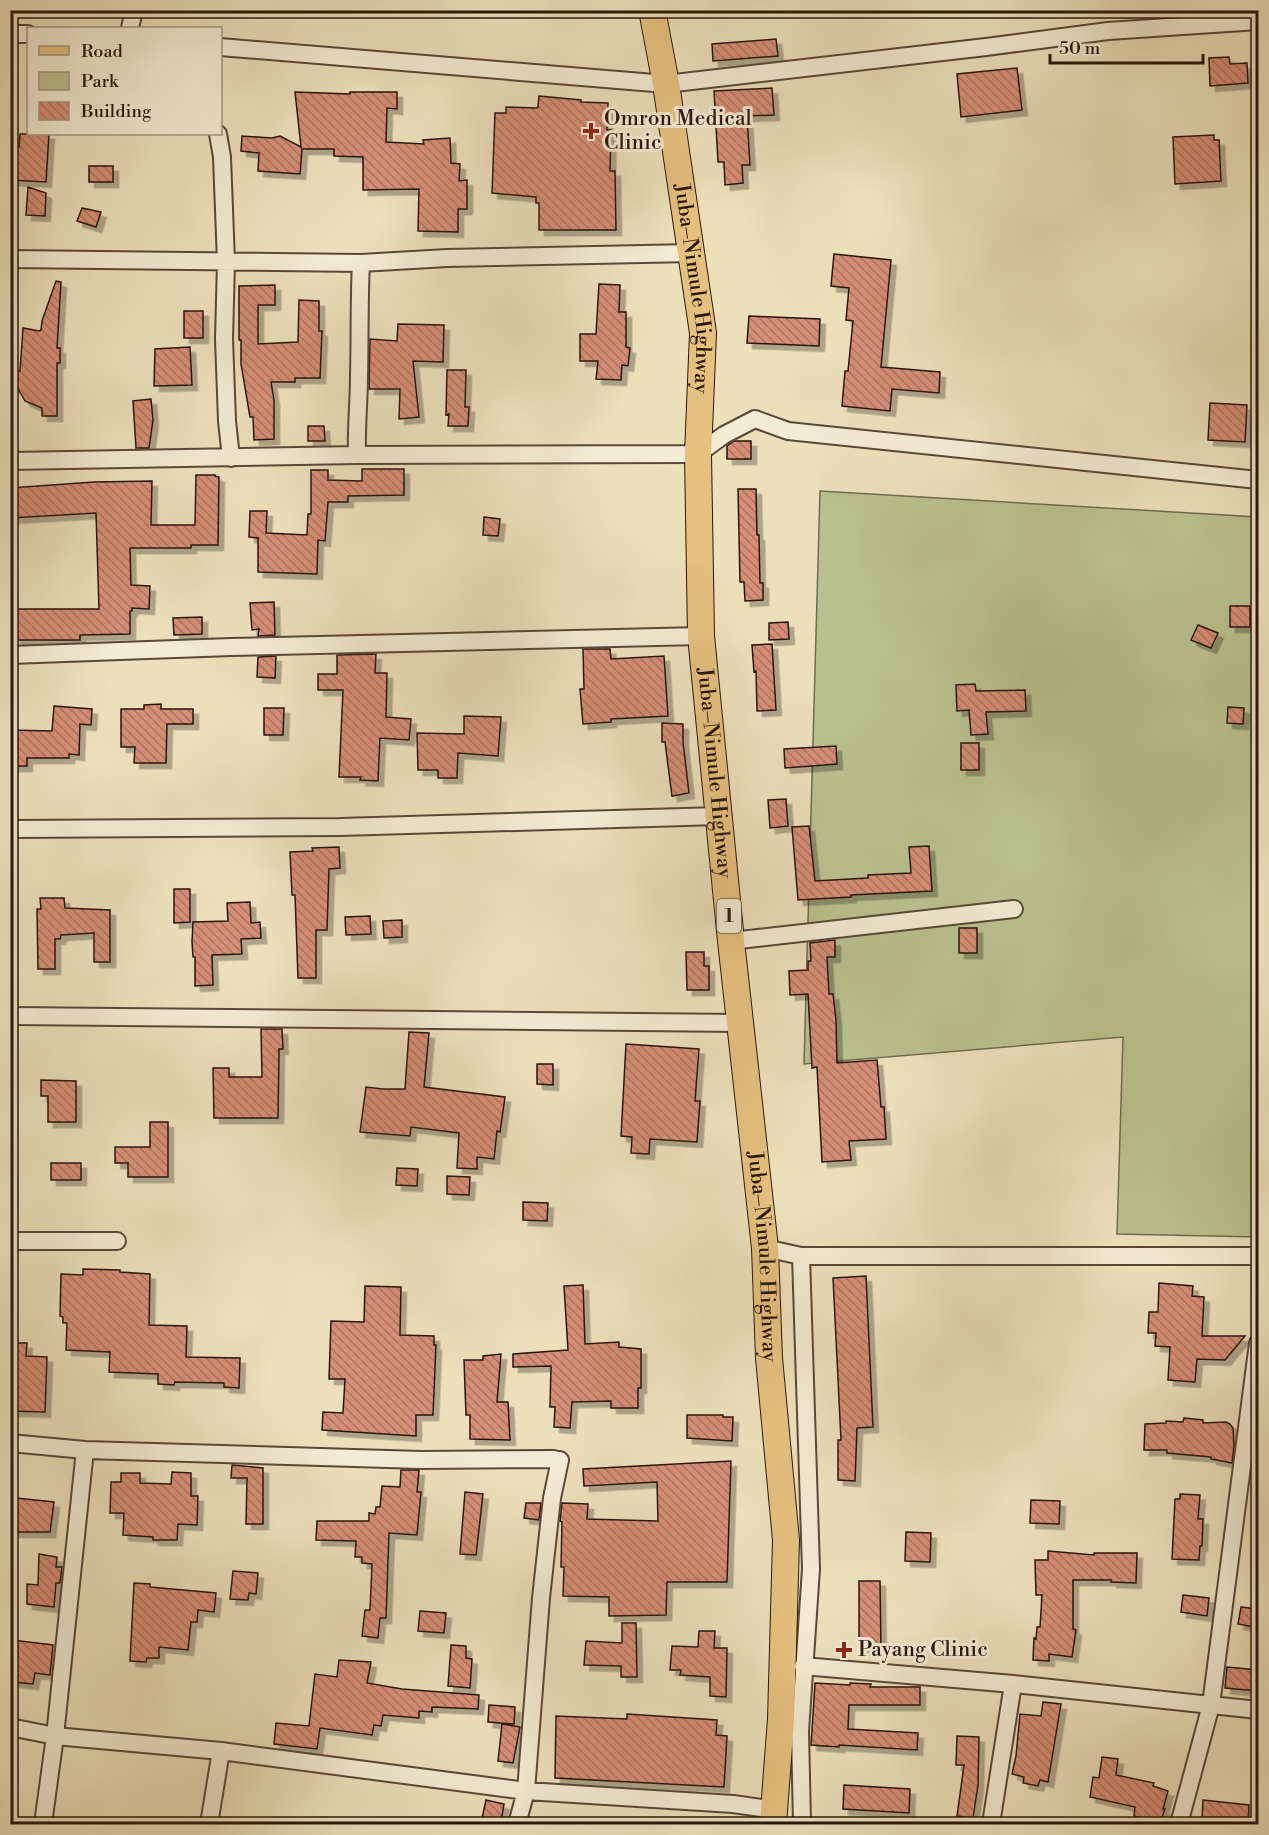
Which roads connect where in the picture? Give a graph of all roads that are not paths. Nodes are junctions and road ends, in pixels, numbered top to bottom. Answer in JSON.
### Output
{"nodes":[{"id":1,"x":134,"y":10,"type":"edge"},
{"id":2,"x":652,"y":10,"type":"edge"},
{"id":3,"x":1249,"y":18,"type":"edge"},
{"id":4,"x":130,"y":27,"type":"edge"},
{"id":5,"x":10,"y":34,"type":"edge"},
{"id":6,"x":27,"y":34,"type":"edge"},
{"id":7,"x":222,"y":47,"type":"edge"},
{"id":8,"x":666,"y":84,"type":"junction"},
{"id":9,"x":218,"y":135,"type":"edge"},
{"id":10,"x":692,"y":253,"type":"junction"},
{"id":11,"x":10,"y":259,"type":"edge"},
{"id":12,"x":226,"y":262,"type":"junction"},
{"id":13,"x":361,"y":263,"type":"junction"},
{"id":14,"x":698,"y":453,"type":"junction"},
{"id":15,"x":357,"y":454,"type":"junction"},
{"id":16,"x":231,"y":458,"type":"junction"},
{"id":17,"x":10,"y":461,"type":"edge"},
{"id":18,"x":1258,"y":480,"type":"edge"},
{"id":19,"x":701,"y":636,"type":"junction"},
{"id":20,"x":10,"y":655,"type":"edge"},
{"id":21,"x":719,"y":816,"type":"junction"},
{"id":22,"x":10,"y":829,"type":"edge"},
{"id":23,"x":1014,"y":909,"type":"dead end"},
{"id":24,"x":731,"y":941,"type":"junction"},
{"id":25,"x":10,"y":1016,"type":"edge"},
{"id":26,"x":740,"y":1023,"type":"junction"},
{"id":27,"x":10,"y":1241,"type":"edge"},
{"id":28,"x":117,"y":1241,"type":"dead end"},
{"id":29,"x":765,"y":1248,"type":"junction"},
{"id":30,"x":801,"y":1256,"type":"junction"},
{"id":31,"x":1258,"y":1256,"type":"edge"},
{"id":32,"x":1258,"y":1343,"type":"edge"},
{"id":33,"x":10,"y":1443,"type":"edge"},
{"id":34,"x":85,"y":1450,"type":"junction"},
{"id":35,"x":803,"y":1666,"type":"junction"},
{"id":36,"x":1013,"y":1684,"type":"junction"},
{"id":37,"x":1211,"y":1705,"type":"junction"},
{"id":38,"x":1258,"y":1710,"type":"edge"},
{"id":39,"x":10,"y":1727,"type":"edge"},
{"id":40,"x":56,"y":1736,"type":"junction"},
{"id":41,"x":221,"y":1751,"type":"junction"},
{"id":42,"x":526,"y":1791,"type":"junction"},
{"id":43,"x":774,"y":1817,"type":"edge"},
{"id":44,"x":43,"y":1824,"type":"edge"},
{"id":45,"x":209,"y":1824,"type":"edge"},
{"id":46,"x":517,"y":1824,"type":"edge"},
{"id":47,"x":802,"y":1824,"type":"edge"},
{"id":48,"x":991,"y":1824,"type":"edge"},
{"id":49,"x":1179,"y":1824,"type":"edge"}],
"edges":[{"from":1,"to":4,"type":"street"},
{"from":2,"to":8,"type":"main road","name":"Juba–Nimule Highway","number":"1"},
{"from":3,"to":8,"type":"street"},
{"from":5,"to":6,"type":"street"},
{"from":7,"to":8,"type":"street"},
{"from":8,"to":10,"type":"main road","name":"Juba–Nimule Highway","number":"1"},
{"from":9,"to":12,"type":"street"},
{"from":10,"to":13,"type":"street"},
{"from":10,"to":14,"type":"main road","name":"Juba–Nimule Highway","number":"1"},
{"from":11,"to":12,"type":"street"},
{"from":12,"to":13,"type":"street"},
{"from":12,"to":16,"type":"street"},
{"from":13,"to":15,"type":"street"},
{"from":14,"to":15,"type":"street"},
{"from":14,"to":18,"type":"street"},
{"from":14,"to":19,"type":"main road","name":"Juba–Nimule Highway","number":"1"},
{"from":15,"to":16,"type":"street"},
{"from":16,"to":17,"type":"street"},
{"from":19,"to":20,"type":"street"},
{"from":19,"to":21,"type":"main road","name":"Juba–Nimule Highway","number":"1"},
{"from":21,"to":22,"type":"street"},
{"from":21,"to":24,"type":"main road","name":"Juba–Nimule Highway","number":"1"},
{"from":23,"to":24,"type":"street"},
{"from":24,"to":26,"type":"main road","name":"Juba–Nimule Highway","number":"1"},
{"from":25,"to":26,"type":"street"},
{"from":26,"to":29,"type":"main road","name":"Juba–Nimule Highway","number":"1"},
{"from":27,"to":28,"type":"street"},
{"from":29,"to":30,"type":"street"},
{"from":29,"to":43,"type":"main road","name":"Juba–Nimule Highway","number":"1"},
{"from":30,"to":31,"type":"street"},
{"from":30,"to":35,"type":"street"},
{"from":32,"to":37,"type":"street"},
{"from":33,"to":34,"type":"street"},
{"from":34,"to":40,"type":"street"},
{"from":34,"to":42,"type":"street"},
{"from":35,"to":36,"type":"street"},
{"from":35,"to":47,"type":"street"},
{"from":36,"to":37,"type":"street"},
{"from":36,"to":48,"type":"street"},
{"from":37,"to":38,"type":"street"},
{"from":37,"to":49,"type":"street"},
{"from":39,"to":40,"type":"street"},
{"from":40,"to":41,"type":"street"},
{"from":40,"to":44,"type":"street"},
{"from":41,"to":42,"type":"street"},
{"from":41,"to":45,"type":"street"},
{"from":42,"to":43,"type":"street"},
{"from":42,"to":46,"type":"street"}]}
